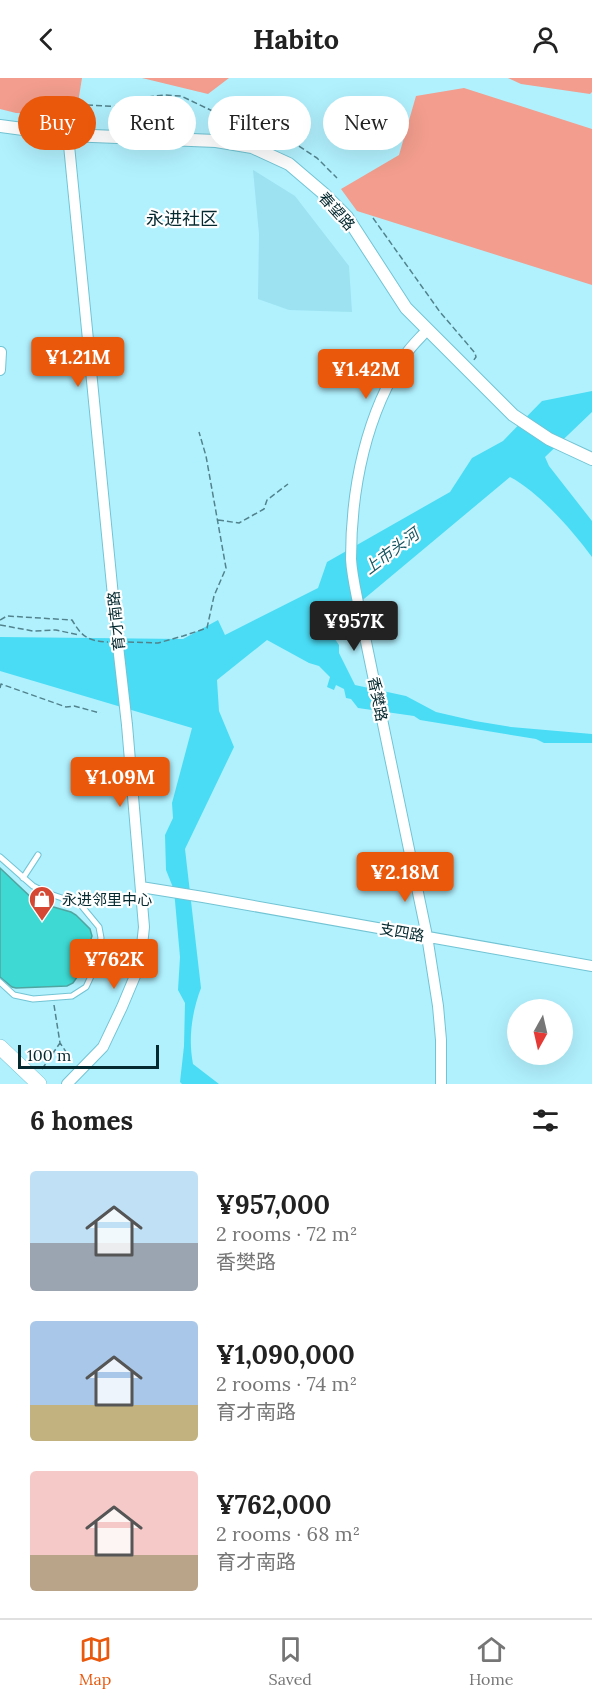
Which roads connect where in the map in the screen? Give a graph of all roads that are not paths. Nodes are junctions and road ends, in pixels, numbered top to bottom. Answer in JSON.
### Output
{"nodes":[{"id":1,"x":0,"y":126,"type":"edge"},
{"id":2,"x":18,"y":128,"type":"edge"},
{"id":3,"x":96,"y":136,"type":"edge"},
{"id":4,"x":69,"y":150,"type":"edge"},
{"id":5,"x":427,"y":330,"type":"junction"},
{"id":6,"x":0,"y":352,"type":"edge"},
{"id":7,"x":0,"y":370,"type":"edge"},
{"id":8,"x":592,"y":459,"type":"edge"},
{"id":9,"x":38,"y":855,"type":"dead end"},
{"id":10,"x":0,"y":856,"type":"edge"},
{"id":11,"x":23,"y":878,"type":"junction"},
{"id":12,"x":141,"y":887,"type":"junction"},
{"id":13,"x":427,"y":936,"type":"junction"},
{"id":14,"x":592,"y":966,"type":"edge"},
{"id":15,"x":0,"y":982,"type":"edge"},
{"id":16,"x":0,"y":1047,"type":"edge"},
{"id":17,"x":37,"y":1082,"type":"edge"},
{"id":18,"x":66,"y":1084,"type":"edge"},
{"id":19,"x":441,"y":1084,"type":"edge"}],
"edges":[{"from":1,"to":2,"type":"street","name":"春望路"},
{"from":3,"to":5,"type":"street","name":"春望路"},
{"from":4,"to":12,"type":"street","name":"育才南路","bridge":true},
{"from":5,"to":8,"type":"street","name":"春望路"},
{"from":5,"to":13,"type":"street","name":"香樊路"},
{"from":6,"to":7,"type":"street"},
{"from":9,"to":11,"type":"lane"},
{"from":10,"to":11,"type":"lane"},
{"from":11,"to":15,"type":"lane"},
{"from":12,"to":13,"type":"street","name":"支四路"},
{"from":12,"to":18,"type":"street","name":"育才南路"},
{"from":13,"to":14,"type":"street","name":"支四路"},
{"from":13,"to":19,"type":"street","name":"香樊路"},
{"from":16,"to":17,"type":"main road"}]}
